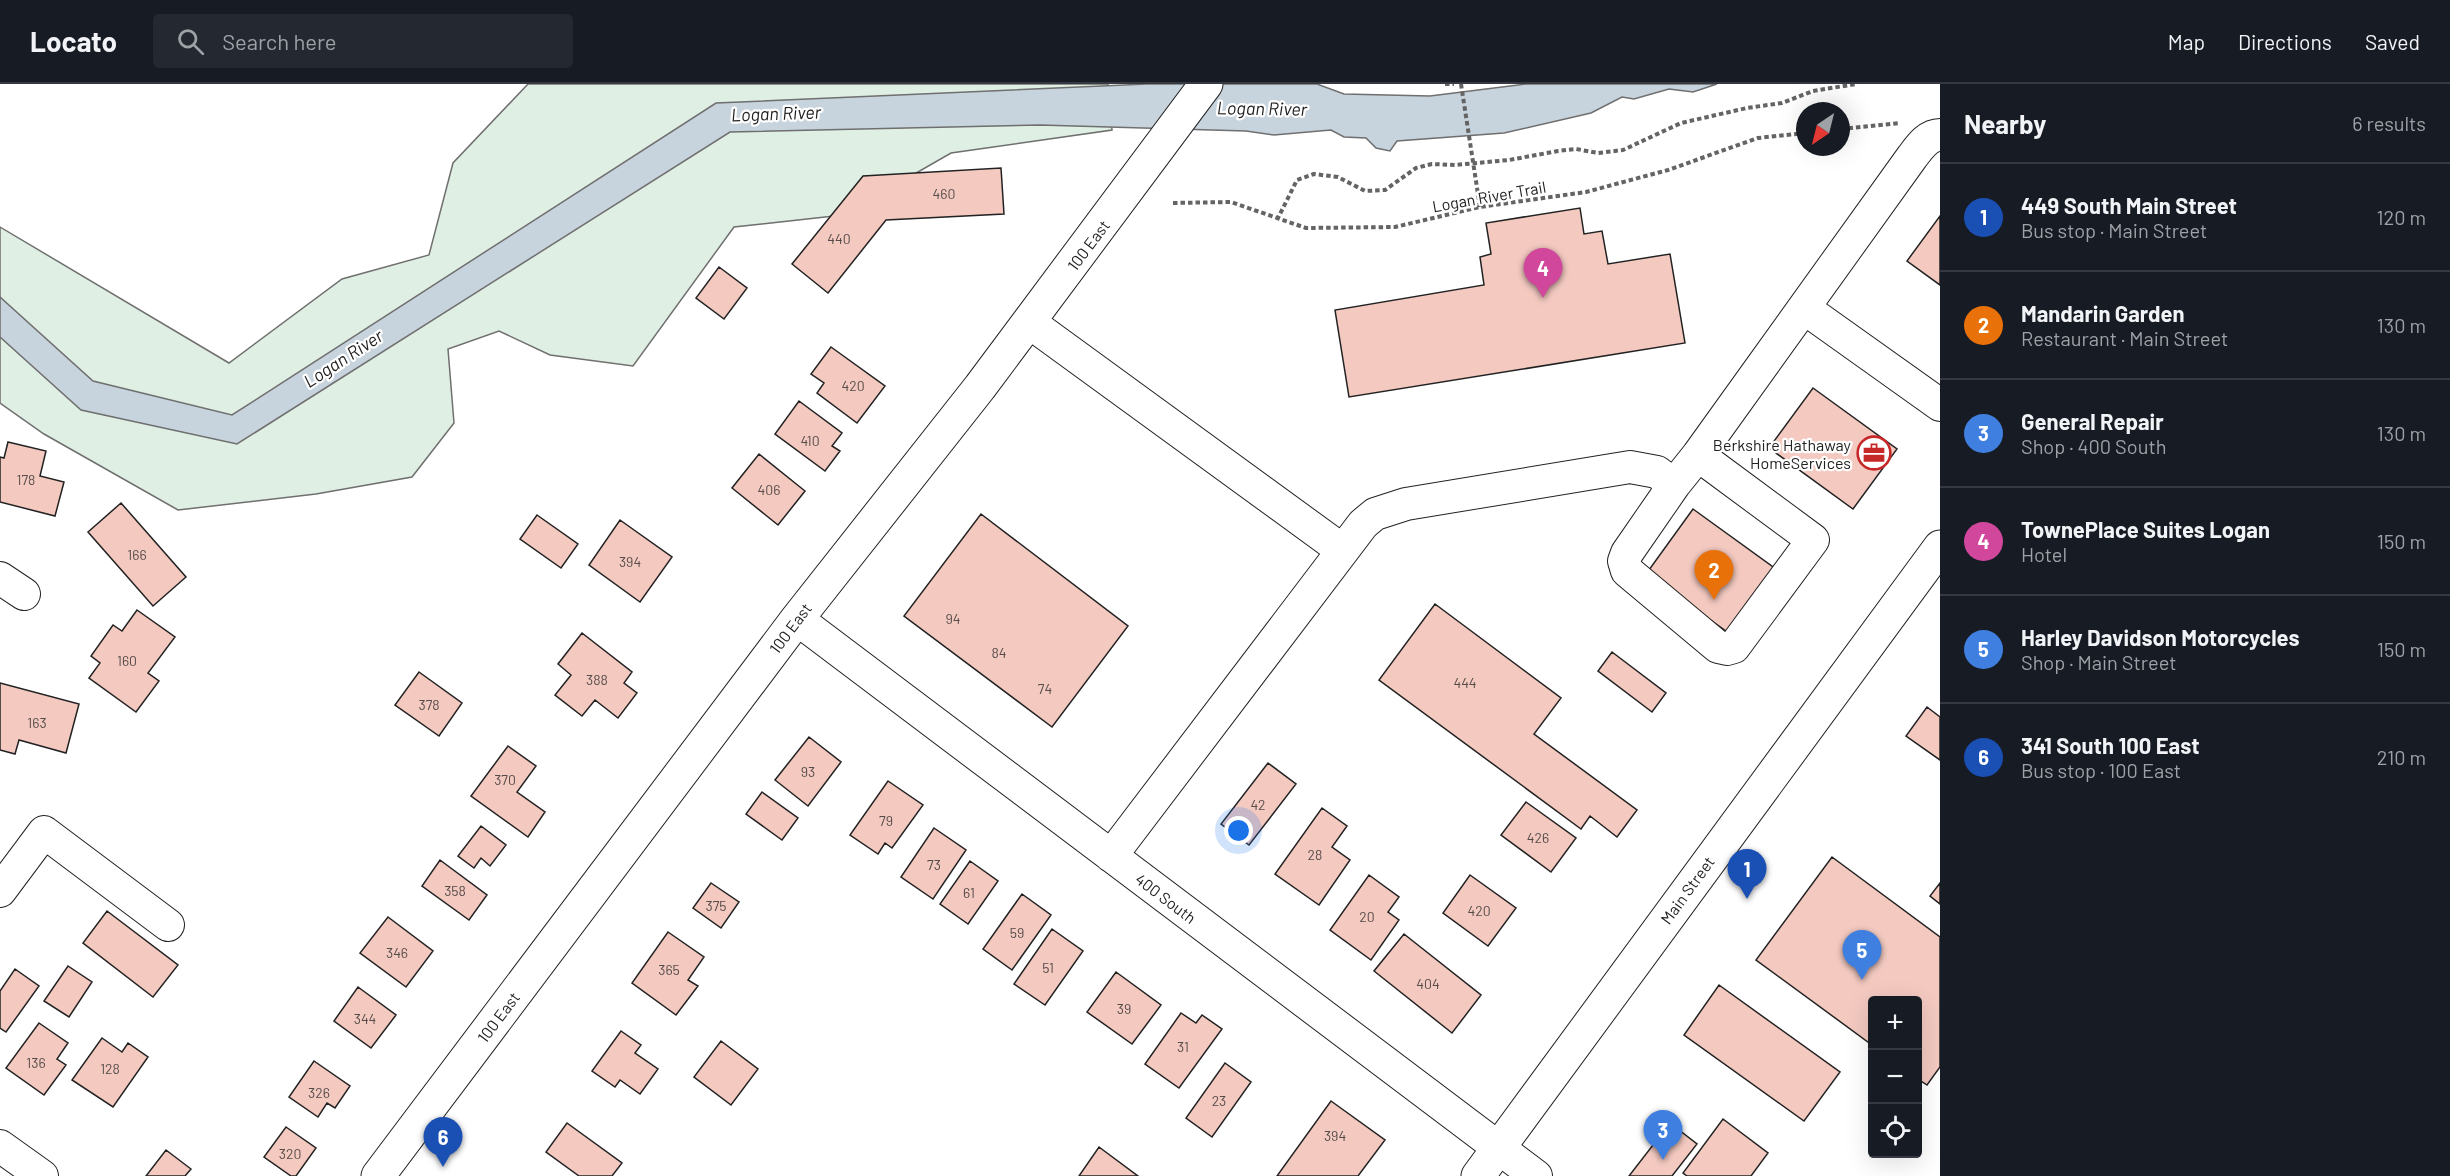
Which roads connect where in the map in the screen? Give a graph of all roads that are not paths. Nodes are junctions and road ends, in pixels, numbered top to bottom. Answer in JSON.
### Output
{"nodes":[{"id":1,"x":1206,"y":84,"type":"edge"},
{"id":2,"x":1940,"y":135,"type":"edge"},
{"id":3,"x":1804,"y":308,"type":"junction"},
{"id":4,"x":1029,"y":322,"type":"junction"},
{"id":5,"x":1940,"y":405,"type":"edge"},
{"id":6,"x":1698,"y":455,"type":"junction"},
{"id":7,"x":1674,"y":485,"type":"junction"},
{"id":8,"x":1940,"y":547,"type":"edge"},
{"id":9,"x":1342,"y":550,"type":"junction"},
{"id":10,"x":797,"y":619,"type":"junction"},
{"id":11,"x":1111,"y":856,"type":"junction"},
{"id":12,"x":0,"y":891,"type":"edge"},
{"id":13,"x":168,"y":925,"type":"dead end"},
{"id":14,"x":0,"y":1146,"type":"edge"},
{"id":15,"x":1498,"y":1148,"type":"junction"},
{"id":16,"x":42,"y":1176,"type":"edge"},
{"id":17,"x":378,"y":1176,"type":"edge"},
{"id":18,"x":1478,"y":1176,"type":"edge"},
{"id":19,"x":1536,"y":1176,"type":"edge"}],
"edges":[{"from":1,"to":4,"type":"main road","name":"100 East"},
{"from":2,"to":3,"type":"street"},
{"from":3,"to":5,"type":"street"},
{"from":3,"to":6,"type":"street"},
{"from":4,"to":9,"type":"street"},
{"from":4,"to":10,"type":"main road","name":"100 East"},
{"from":6,"to":7,"type":"street"},
{"from":6,"to":7,"type":"street"},
{"from":7,"to":9,"type":"street"},
{"from":8,"to":15,"type":"main road","name":"Main Street"},
{"from":9,"to":11,"type":"street"},
{"from":10,"to":11,"type":"street","name":"400 South"},
{"from":10,"to":17,"type":"main road","name":"100 East"},
{"from":11,"to":15,"type":"street","name":"400 South"},
{"from":12,"to":13,"type":"street"},
{"from":14,"to":16,"type":"street"},
{"from":15,"to":18,"type":"main road","name":"Main Street"},
{"from":15,"to":19,"type":"street","name":"400 South"}]}
